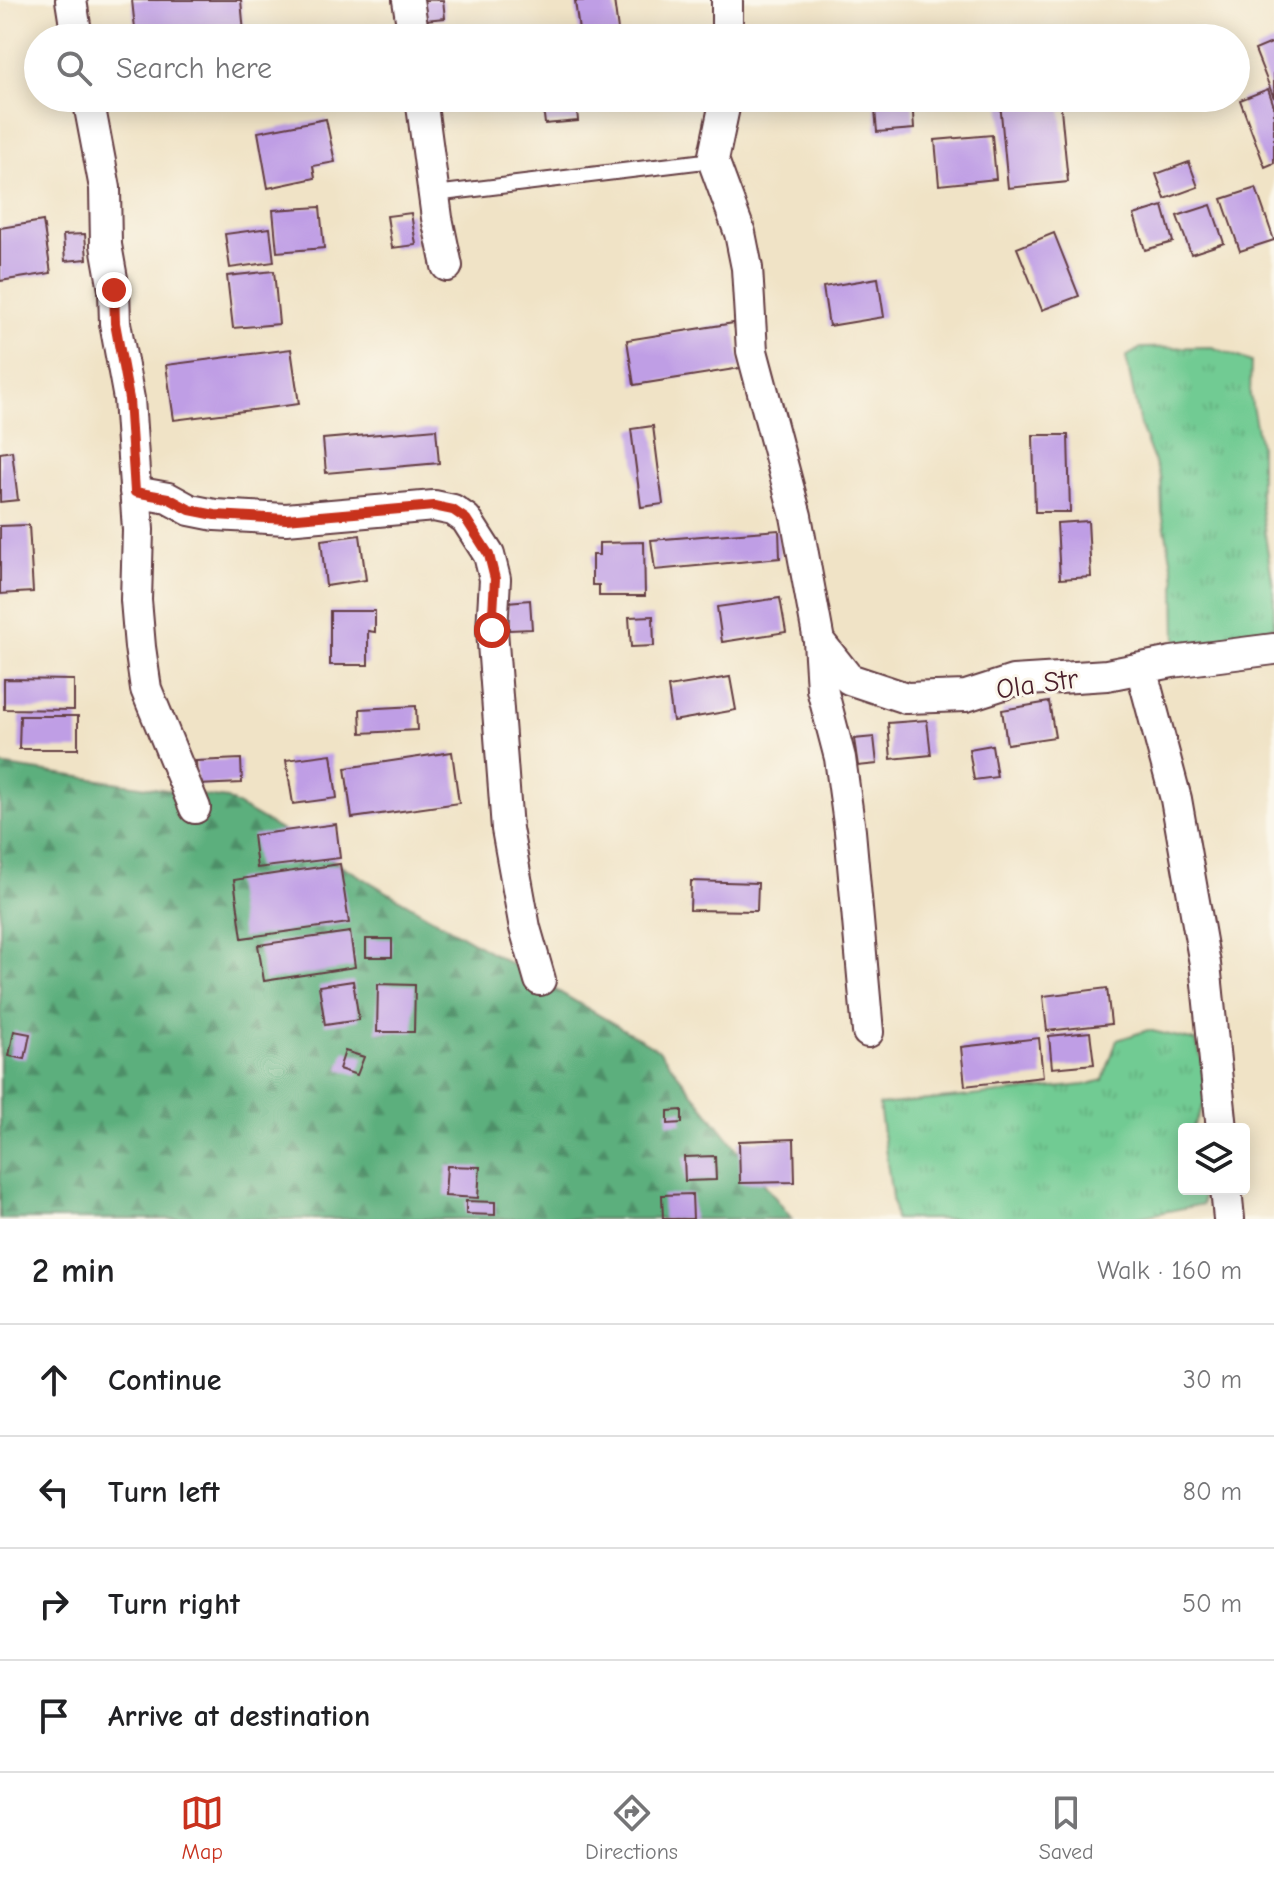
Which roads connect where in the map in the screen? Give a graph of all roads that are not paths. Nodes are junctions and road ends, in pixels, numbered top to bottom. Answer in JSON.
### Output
{"nodes":[{"id":1,"x":71,"y":0,"type":"edge"},
{"id":2,"x":408,"y":0,"type":"edge"},
{"id":3,"x":727,"y":0,"type":"edge"},
{"id":4,"x":75,"y":24,"type":"edge"},
{"id":5,"x":412,"y":24,"type":"edge"},
{"id":6,"x":727,"y":24,"type":"edge"},
{"id":7,"x":91,"y":112,"type":"edge"},
{"id":8,"x":423,"y":112,"type":"edge"},
{"id":9,"x":726,"y":112,"type":"edge"},
{"id":10,"x":713,"y":160,"type":"junction"},
{"id":11,"x":435,"y":194,"type":"junction"},
{"id":12,"x":447,"y":266,"type":"dead end"},
{"id":13,"x":135,"y":492,"type":"junction"},
{"id":14,"x":819,"y":641,"type":"junction"},
{"id":15,"x":1274,"y":649,"type":"edge"},
{"id":16,"x":1141,"y":668,"type":"junction"},
{"id":17,"x":195,"y":808,"type":"dead end"},
{"id":18,"x":540,"y":980,"type":"dead end"},
{"id":19,"x":868,"y":1032,"type":"dead end"},
{"id":20,"x":1221,"y":1123,"type":"edge"},
{"id":21,"x":1227,"y":1195,"type":"edge"},
{"id":22,"x":1229,"y":1219,"type":"edge"}],
"edges":[{"from":1,"to":4,"type":"street"},
{"from":2,"to":5,"type":"street"},
{"from":3,"to":6,"type":"street"},
{"from":7,"to":13,"type":"street"},
{"from":8,"to":11,"type":"street"},
{"from":9,"to":10,"type":"street"},
{"from":10,"to":11,"type":"lane"},
{"from":10,"to":14,"type":"street"},
{"from":11,"to":12,"type":"street"},
{"from":13,"to":17,"type":"street"},
{"from":13,"to":18,"type":"street"},
{"from":14,"to":16,"type":"street","name":"Ola Str"},
{"from":14,"to":19,"type":"street"},
{"from":15,"to":16,"type":"street","name":"Ola Str"},
{"from":16,"to":20,"type":"street"},
{"from":21,"to":22,"type":"street"}]}
